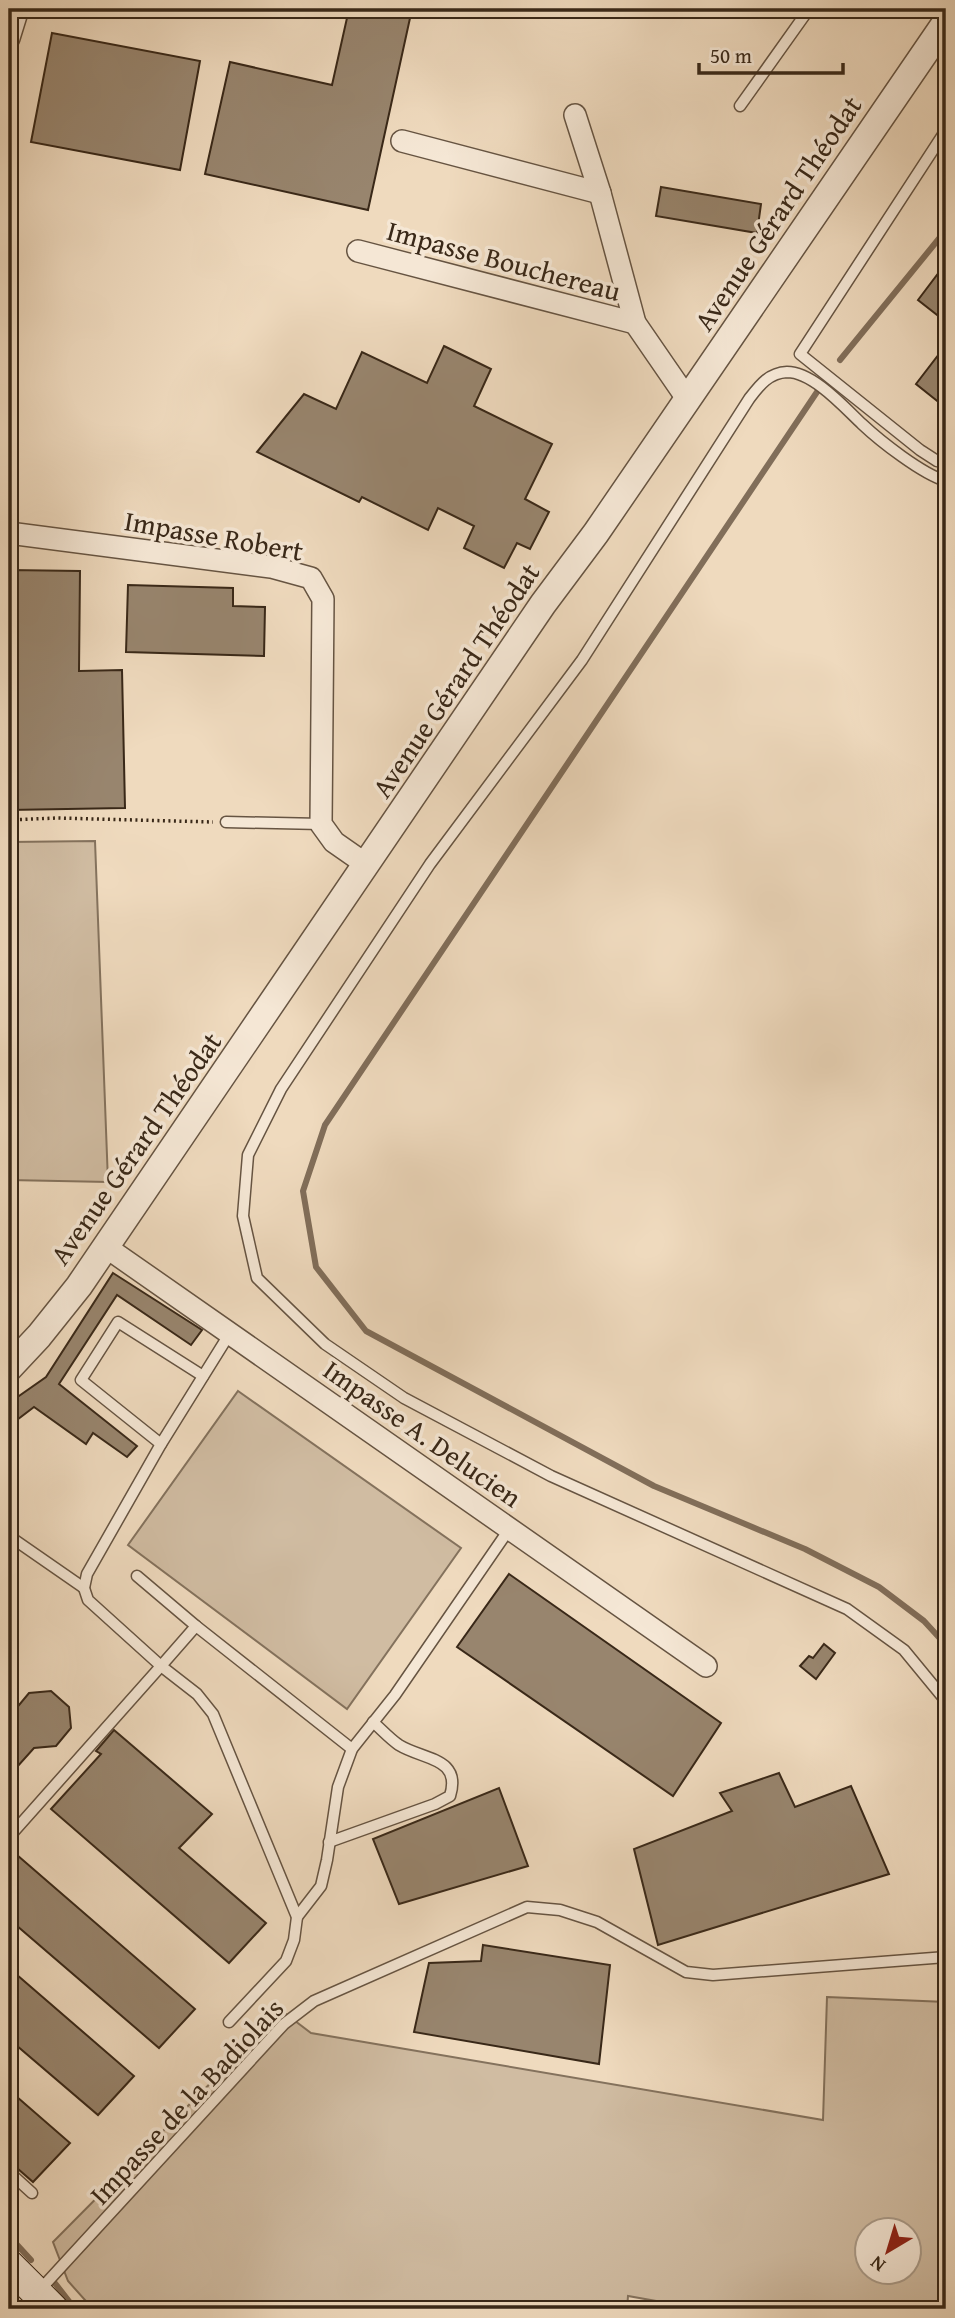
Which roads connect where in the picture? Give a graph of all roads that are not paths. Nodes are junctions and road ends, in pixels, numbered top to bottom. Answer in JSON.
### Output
{"nodes":[{"id":1,"x":18,"y":9,"type":"edge"},
{"id":2,"x":809,"y":9,"type":"edge"},
{"id":3,"x":946,"y":22,"type":"edge"},
{"id":4,"x":9,"y":38,"type":"edge"},
{"id":5,"x":740,"y":106,"type":"dead end"},
{"id":6,"x":575,"y":115,"type":"dead end"},
{"id":7,"x":946,"y":130,"type":"edge"},
{"id":8,"x":402,"y":141,"type":"dead end"},
{"id":9,"x":600,"y":192,"type":"junction"},
{"id":10,"x":358,"y":251,"type":"dead end"},
{"id":11,"x":635,"y":323,"type":"junction"},
{"id":12,"x":688,"y":400,"type":"junction"},
{"id":13,"x":946,"y":463,"type":"edge"},
{"id":14,"x":946,"y":481,"type":"edge"},
{"id":15,"x":9,"y":533,"type":"edge"},
{"id":16,"x":226,"y":822,"type":"road end"},
{"id":17,"x":321,"y":824,"type":"junction"},
{"id":18,"x":367,"y":864,"type":"junction"},
{"id":19,"x":106,"y":1247,"type":"junction"},
{"id":20,"x":230,"y":1333,"type":"junction"},
{"id":21,"x":9,"y":1368,"type":"edge"},
{"id":22,"x":204,"y":1376,"type":"junction"},
{"id":23,"x":161,"y":1444,"type":"junction"},
{"id":24,"x":510,"y":1528,"type":"junction"},
{"id":25,"x":9,"y":1536,"type":"edge"},
{"id":26,"x":137,"y":1576,"type":"dead end"},
{"id":27,"x":84,"y":1587,"type":"junction"},
{"id":28,"x":196,"y":1626,"type":"junction"},
{"id":29,"x":161,"y":1666,"type":"junction"},
{"id":30,"x":706,"y":1666,"type":"dead end"},
{"id":31,"x":946,"y":1700,"type":"edge"},
{"id":32,"x":373,"y":1722,"type":"junction"},
{"id":33,"x":352,"y":1749,"type":"junction"},
{"id":34,"x":9,"y":1837,"type":"edge"},
{"id":35,"x":329,"y":1842,"type":"junction"},
{"id":36,"x":297,"y":1917,"type":"junction"},
{"id":37,"x":946,"y":1957,"type":"edge"},
{"id":38,"x":229,"y":2022,"type":"dead end"},
{"id":39,"x":9,"y":2172,"type":"edge"},
{"id":40,"x":33,"y":2193,"type":"dead end"},
{"id":41,"x":9,"y":2265,"type":"edge"},
{"id":42,"x":45,"y":2301,"type":"edge"}],
"edges":[{"from":1,"to":4,"type":"street"},
{"from":2,"to":5,"type":"lane"},
{"from":3,"to":12,"type":"street","name":"Avenue Gérard Théodat"},
{"from":6,"to":9,"type":"street","name":"Impasse Bouchereau"},
{"from":7,"to":13,"type":"lane"},
{"from":8,"to":9,"type":"street"},
{"from":9,"to":11,"type":"street","name":"Impasse Bouchereau"},
{"from":10,"to":11,"type":"street","name":"Impasse Bouchereau"},
{"from":11,"to":12,"type":"street","name":"Impasse Bouchereau"},
{"from":12,"to":18,"type":"street","name":"Avenue Gérard Théodat"},
{"from":14,"to":31,"type":"lane"},
{"from":15,"to":17,"type":"street","name":"Impasse Robert"},
{"from":16,"to":17,"type":"lane"},
{"from":17,"to":18,"type":"street"},
{"from":18,"to":19,"type":"street","name":"Avenue Gérard Théodat"},
{"from":19,"to":20,"type":"street","name":"Impasse A. Delucien"},
{"from":19,"to":21,"type":"street","name":"Avenue Gérard Théodat"},
{"from":20,"to":22,"type":"lane"},
{"from":20,"to":24,"type":"street","name":"Impasse A. Delucien"},
{"from":22,"to":23,"type":"lane"},
{"from":22,"to":23,"type":"lane"},
{"from":23,"to":27,"type":"lane"},
{"from":24,"to":30,"type":"street","name":"Impasse A. Delucien"},
{"from":24,"to":32,"type":"lane"},
{"from":25,"to":27,"type":"lane"},
{"from":26,"to":28,"type":"lane"},
{"from":27,"to":29,"type":"lane"},
{"from":28,"to":29,"type":"lane"},
{"from":28,"to":33,"type":"lane"},
{"from":29,"to":34,"type":"lane"},
{"from":29,"to":36,"type":"lane"},
{"from":32,"to":33,"type":"lane"},
{"from":32,"to":35,"type":"lane"},
{"from":33,"to":35,"type":"lane"},
{"from":35,"to":36,"type":"lane"},
{"from":36,"to":38,"type":"lane"},
{"from":37,"to":42,"type":"lane","name":"Impasse de la Badiolais"},
{"from":39,"to":40,"type":"lane"},
{"from":41,"to":42,"type":"main road"}]}
